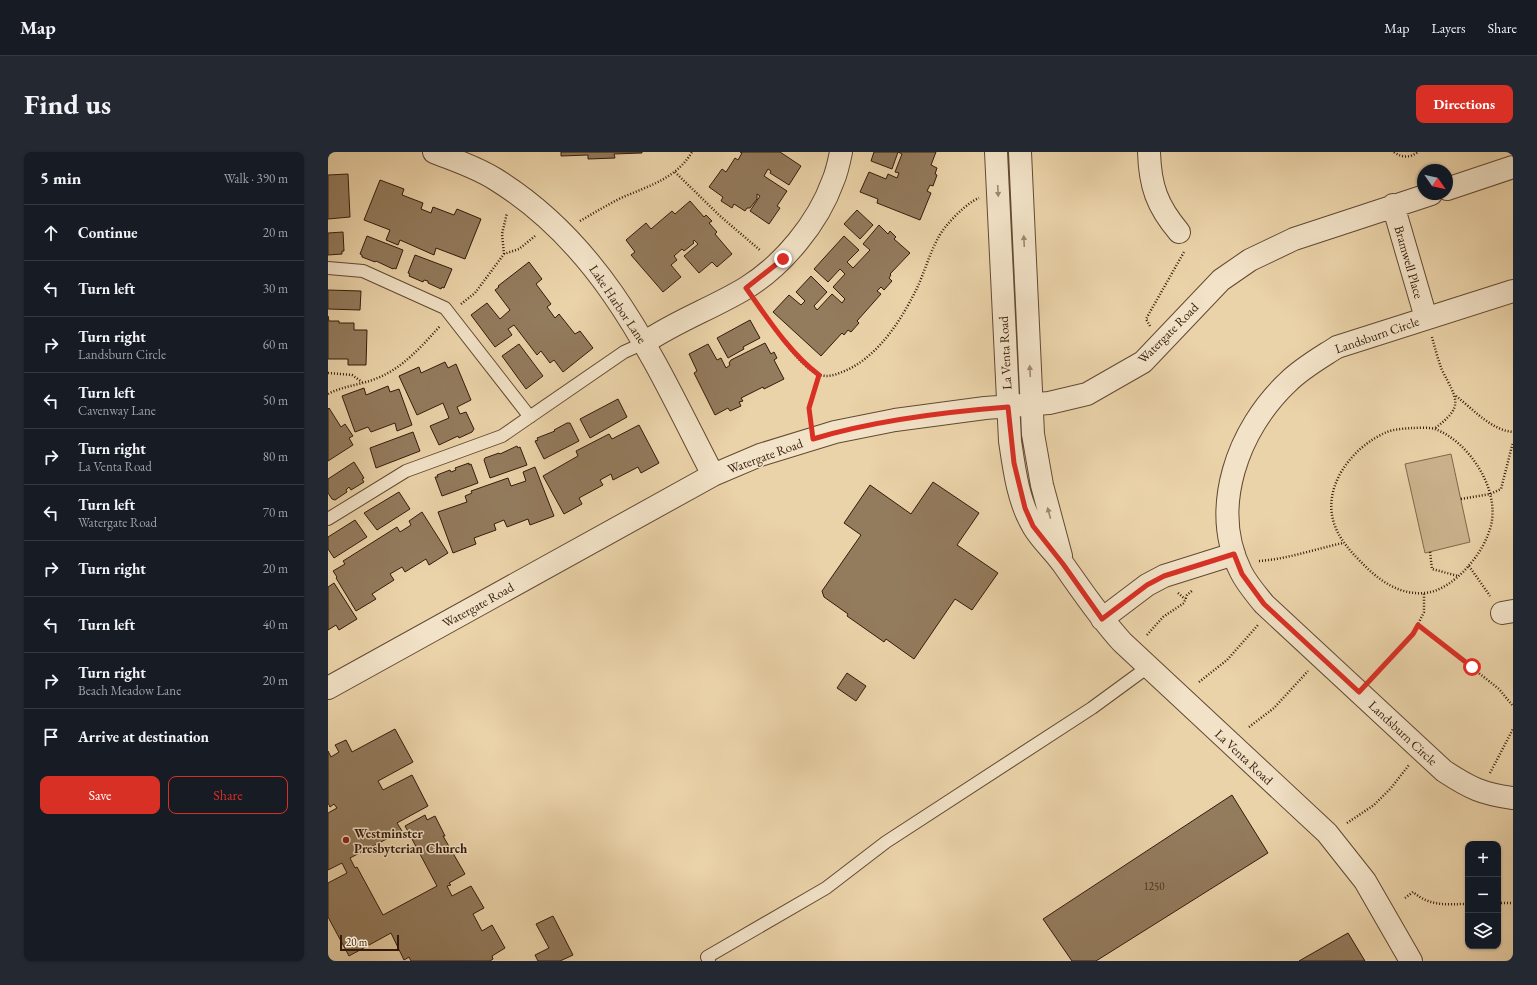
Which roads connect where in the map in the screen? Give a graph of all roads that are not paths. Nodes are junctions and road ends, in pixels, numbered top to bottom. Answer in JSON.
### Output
{"nodes":[{"id":1,"x":434,"y":152,"type":"edge"},
{"id":2,"x":841,"y":152,"type":"edge"},
{"id":3,"x":996,"y":152,"type":"edge"},
{"id":4,"x":1020,"y":152,"type":"edge"},
{"id":5,"x":1155,"y":154,"type":"edge"},
{"id":6,"x":1513,"y":167,"type":"edge"},
{"id":7,"x":1453,"y":187,"type":"edge"},
{"id":8,"x":1417,"y":198,"type":"edge"},
{"id":9,"x":1393,"y":205,"type":"junction"},
{"id":10,"x":1179,"y":232,"type":"road end"},
{"id":11,"x":328,"y":268,"type":"edge"},
{"id":12,"x":1513,"y":291,"type":"edge"},
{"id":13,"x":1426,"y":318,"type":"junction"},
{"id":14,"x":644,"y":343,"type":"junction"},
{"id":15,"x":1032,"y":404,"type":"junction"},
{"id":16,"x":1008,"y":407,"type":"junction"},
{"id":17,"x":530,"y":417,"type":"junction"},
{"id":18,"x":713,"y":475,"type":"junction"},
{"id":19,"x":328,"y":519,"type":"edge"},
{"id":20,"x":1234,"y":554,"type":"junction"},
{"id":21,"x":1063,"y":564,"type":"junction"},
{"id":22,"x":1102,"y":619,"type":"junction"},
{"id":23,"x":1148,"y":667,"type":"junction"},
{"id":24,"x":328,"y":688,"type":"edge"},
{"id":25,"x":1513,"y":798,"type":"edge"},
{"id":26,"x":709,"y":961,"type":"edge"},
{"id":27,"x":1411,"y":961,"type":"edge"}],
"edges":[{"from":1,"to":14,"type":"street","name":"Lake Harbor Lane"},
{"from":2,"to":14,"type":"street"},
{"from":3,"to":16,"type":"street","name":"La Venta Road","one_way":true},
{"from":15,"to":4,"type":"street","name":"La Venta Road","one_way":true},
{"from":5,"to":10,"type":"street"},
{"from":6,"to":7,"type":"street"},
{"from":8,"to":9,"type":"street","name":"Watergate Road"},
{"from":9,"to":13,"type":"street","name":"Bramwell Place"},
{"from":9,"to":15,"type":"street","name":"Watergate Road"},
{"from":11,"to":17,"type":"lane"},
{"from":12,"to":13,"type":"street","name":"Landsburn Circle"},
{"from":13,"to":20,"type":"street","name":"Landsburn Circle"},
{"from":14,"to":17,"type":"lane"},
{"from":14,"to":18,"type":"street","name":"Lake Harbor Lane"},
{"from":15,"to":16,"type":"street","name":"Watergate Road"},
{"from":21,"to":15,"type":"street","name":"La Venta Road","one_way":true},
{"from":16,"to":18,"type":"street","name":"Watergate Road"},
{"from":16,"to":21,"type":"street","name":"La Venta Road"},
{"from":17,"to":19,"type":"lane"},
{"from":18,"to":24,"type":"street","name":"Watergate Road"},
{"from":20,"to":22,"type":"street"},
{"from":20,"to":25,"type":"street","name":"Landsburn Circle"},
{"from":21,"to":22,"type":"street","name":"La Venta Road"},
{"from":22,"to":23,"type":"street","name":"La Venta Road"},
{"from":23,"to":26,"type":"lane"},
{"from":23,"to":27,"type":"street","name":"La Venta Road"}]}
